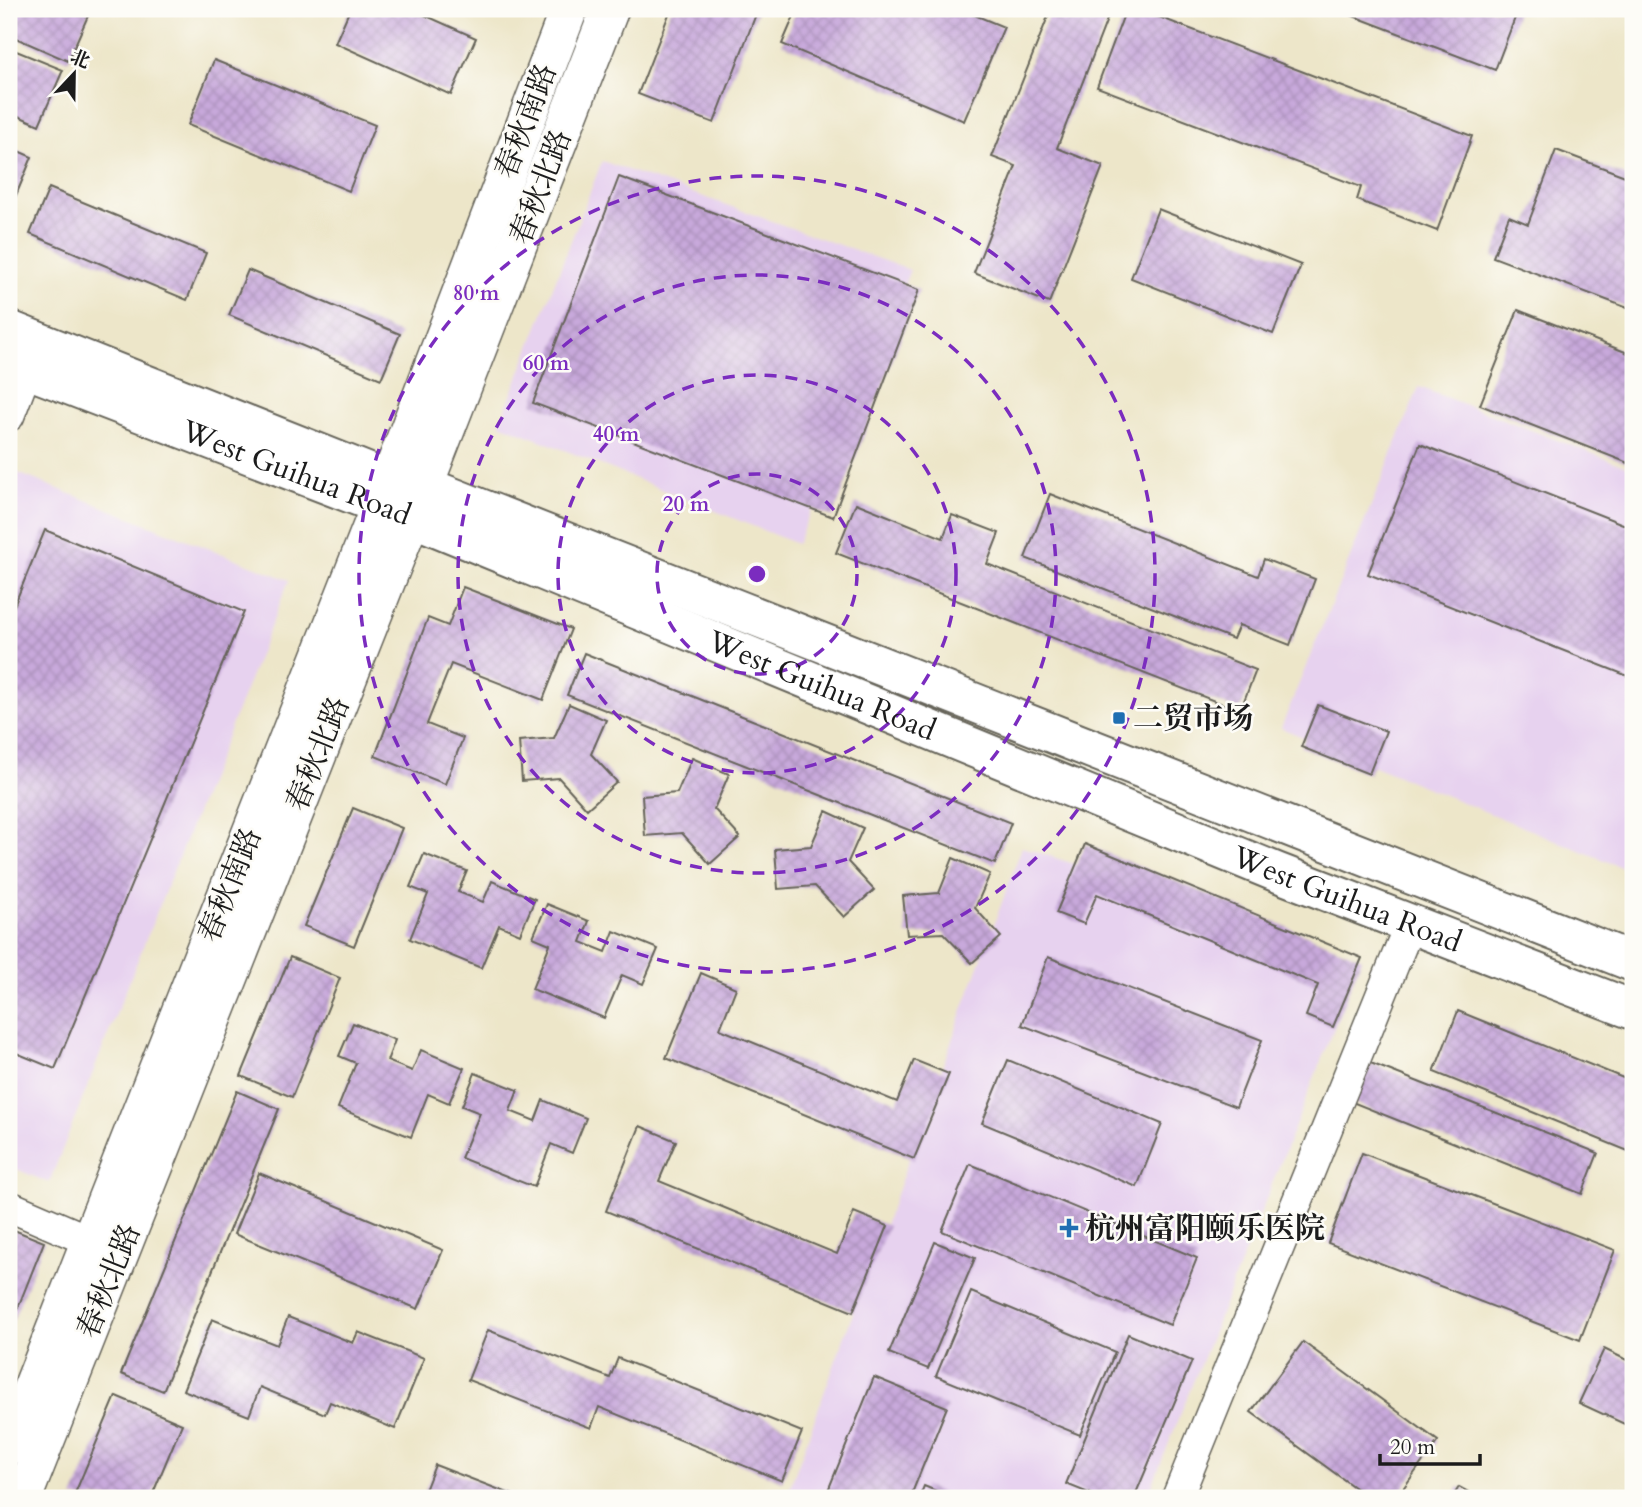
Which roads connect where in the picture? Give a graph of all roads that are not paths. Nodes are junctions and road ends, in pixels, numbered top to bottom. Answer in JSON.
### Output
{"nodes":[{"id":1,"x":569,"y":9,"type":"edge"},
{"id":2,"x":610,"y":9,"type":"edge"},
{"id":3,"x":9,"y":330,"type":"edge"},
{"id":4,"x":18,"y":365,"type":"edge"},
{"id":5,"x":9,"y":416,"type":"edge"},
{"id":6,"x":402,"y":498,"type":"junction"},
{"id":7,"x":1410,"y":924,"type":"junction"},
{"id":8,"x":1633,"y":962,"type":"edge"},
{"id":9,"x":1633,"y":1010,"type":"edge"},
{"id":10,"x":9,"y":1206,"type":"edge"},
{"id":11,"x":90,"y":1241,"type":"junction"},
{"id":12,"x":9,"y":1446,"type":"edge"},
{"id":13,"x":23,"y":1498,"type":"edge"},
{"id":14,"x":1177,"y":1498,"type":"edge"}],
"edges":[{"from":1,"to":6,"type":"street","name":"春秋南路"},
{"from":2,"to":6,"type":"street","name":"春秋北路"},
{"from":3,"to":6,"type":"main road","name":"West Guihua Road"},
{"from":4,"to":5,"type":"street"},
{"from":4,"to":6,"type":"main road","name":"West Guihua Road"},
{"from":6,"to":7,"type":"main road","name":"West Guihua Road"},
{"from":6,"to":8,"type":"main road","name":"West Guihua Road"},
{"from":6,"to":11,"type":"street","name":"春秋南路"},
{"from":6,"to":13,"type":"street","name":"春秋北路"},
{"from":7,"to":9,"type":"main road","name":"West Guihua Road"},
{"from":7,"to":14,"type":"street"},
{"from":10,"to":11,"type":"street"},
{"from":11,"to":12,"type":"street","name":"春秋南路"}]}
